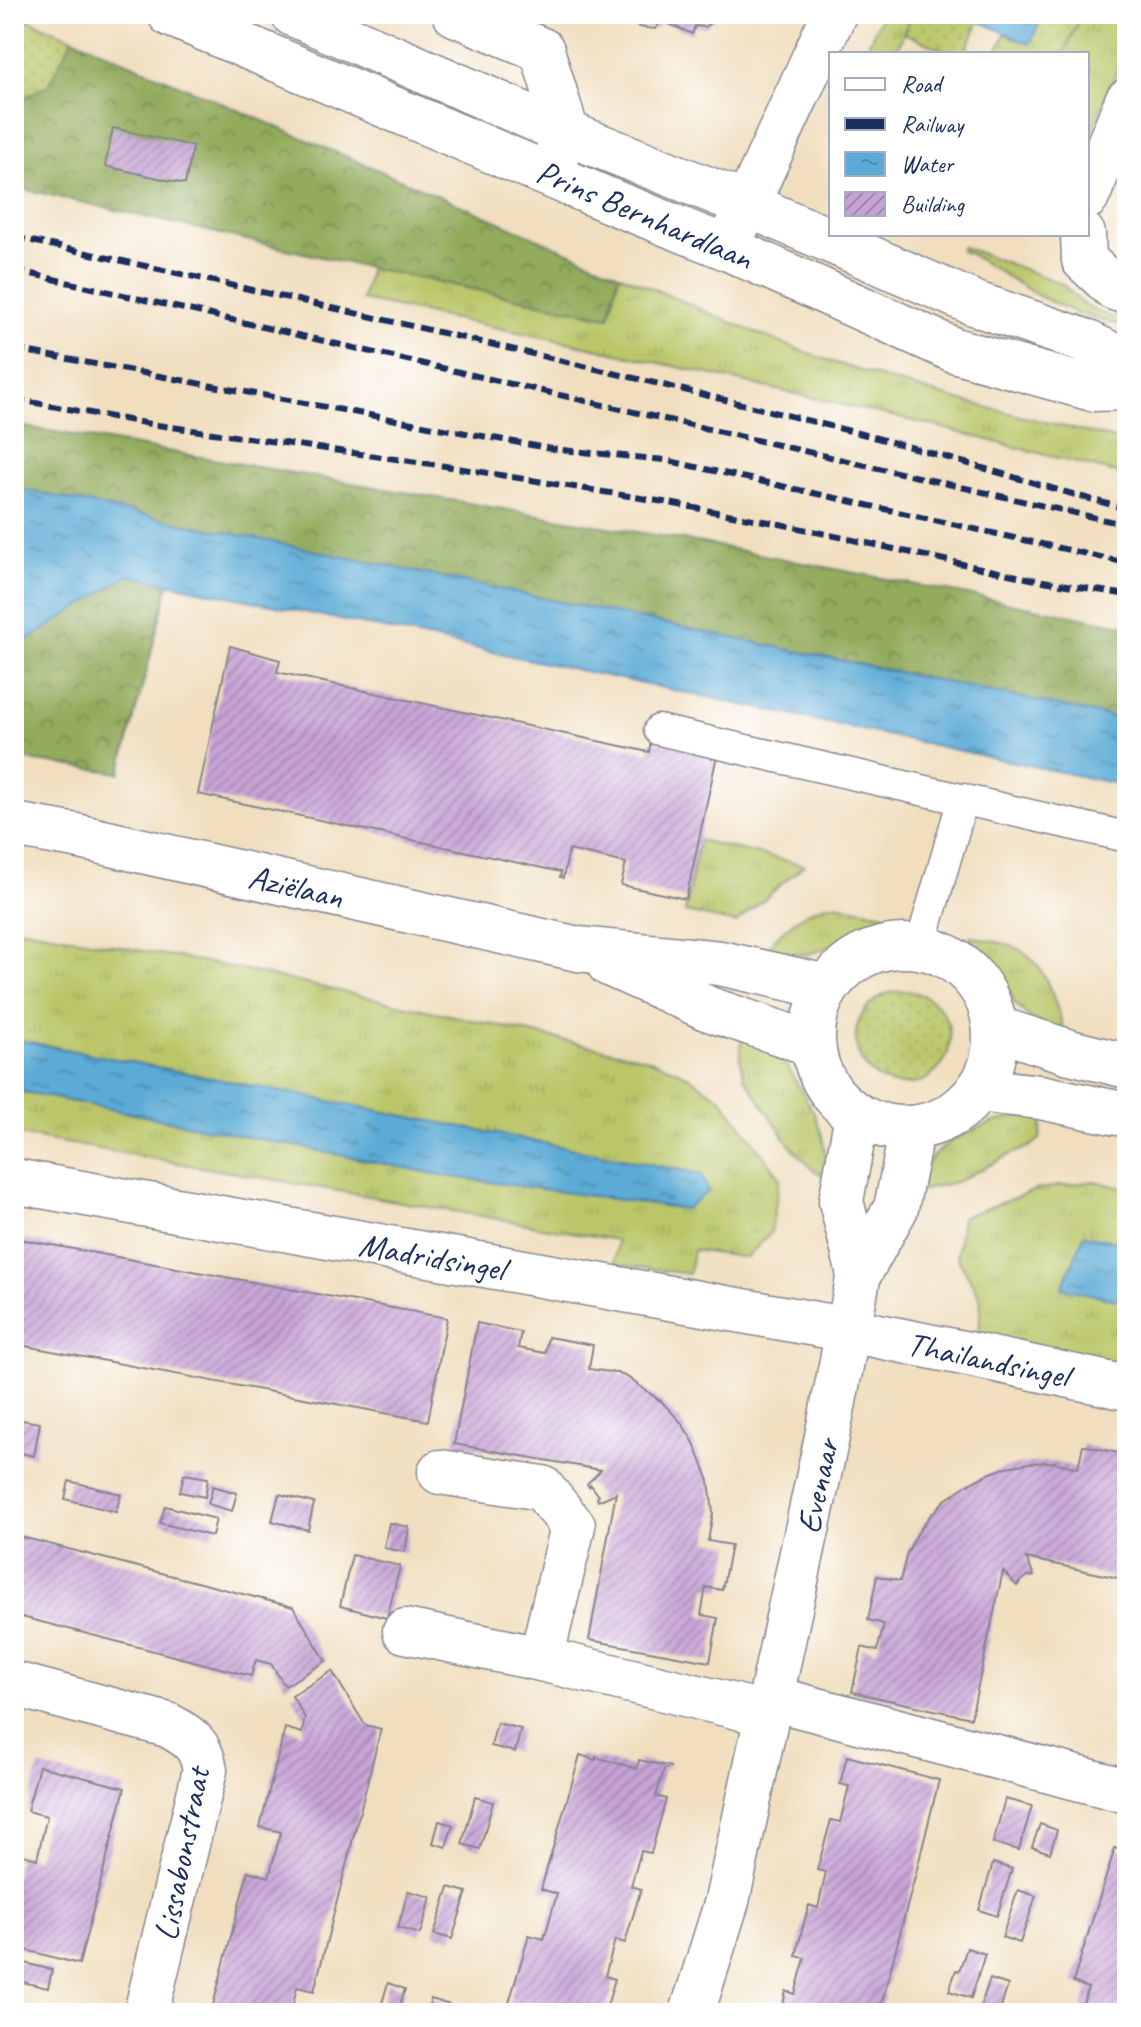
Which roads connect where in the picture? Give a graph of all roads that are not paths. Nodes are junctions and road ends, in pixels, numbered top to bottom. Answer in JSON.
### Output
{"nodes":[{"id":1,"x":170,"y":14,"type":"edge"},
{"id":2,"x":293,"y":14,"type":"edge"},
{"id":3,"x":455,"y":14,"type":"edge"},
{"id":4,"x":834,"y":14,"type":"edge"},
{"id":5,"x":1127,"y":101,"type":"edge"},
{"id":6,"x":567,"y":133,"type":"junction"},
{"id":7,"x":548,"y":173,"type":"junction"},
{"id":8,"x":1089,"y":192,"type":"edge"},
{"id":9,"x":748,"y":205,"type":"junction"},
{"id":10,"x":1083,"y":247,"type":"edge"},
{"id":11,"x":727,"y":248,"type":"junction"},
{"id":12,"x":1127,"y":292,"type":"edge"},
{"id":13,"x":1127,"y":362,"type":"edge"},
{"id":14,"x":1127,"y":388,"type":"edge"},
{"id":15,"x":659,"y":730,"type":"dead end"},
{"id":16,"x":963,"y":799,"type":"junction"},
{"id":17,"x":14,"y":825,"type":"edge"},
{"id":18,"x":1127,"y":837,"type":"edge"},
{"id":19,"x":920,"y":947,"type":"junction"},
{"id":20,"x":578,"y":949,"type":"junction"},
{"id":21,"x":827,"y":987,"type":"junction"},
{"id":22,"x":995,"y":1028,"type":"junction"},
{"id":23,"x":812,"y":1044,"type":"junction"},
{"id":24,"x":1127,"y":1066,"type":"edge"},
{"id":25,"x":978,"y":1090,"type":"junction"},
{"id":26,"x":1127,"y":1113,"type":"edge"},
{"id":27,"x":857,"y":1115,"type":"junction"},
{"id":28,"x":912,"y":1128,"type":"junction"},
{"id":29,"x":14,"y":1181,"type":"edge"},
{"id":30,"x":859,"y":1274,"type":"junction"},
{"id":31,"x":849,"y":1330,"type":"junction"},
{"id":32,"x":1127,"y":1388,"type":"edge"},
{"id":33,"x":440,"y":1472,"type":"dead end"},
{"id":34,"x":405,"y":1631,"type":"dead end"},
{"id":35,"x":541,"y":1659,"type":"junction"},
{"id":36,"x":14,"y":1684,"type":"edge"},
{"id":37,"x":769,"y":1706,"type":"junction"},
{"id":38,"x":1127,"y":1791,"type":"edge"},
{"id":39,"x":146,"y":2013,"type":"edge"},
{"id":40,"x":692,"y":2013,"type":"edge"}],
"edges":[{"from":1,"to":7,"type":"street","name":"Prins Bernhardlaan"},
{"from":2,"to":6,"type":"street","name":"Prins Bernhardlaan"},
{"from":3,"to":6,"type":"street"},
{"from":4,"to":9,"type":"street"},
{"from":5,"to":8,"type":"street"},
{"from":6,"to":7,"type":"street"},
{"from":6,"to":9,"type":"street","name":"Prins Bernhardlaan"},
{"from":7,"to":11,"type":"street","name":"Prins Bernhardlaan"},
{"from":9,"to":11,"type":"street"},
{"from":9,"to":13,"type":"street","name":"Prins Bernhardlaan"},
{"from":10,"to":12,"type":"street"},
{"from":11,"to":14,"type":"street","name":"Prins Bernhardlaan"},
{"from":15,"to":16,"type":"lane"},
{"from":16,"to":18,"type":"lane"},
{"from":16,"to":19,"type":"lane"},
{"from":17,"to":20,"type":"street","name":"Aziëlaan"},
{"from":19,"to":21,"type":"street"},
{"from":19,"to":22,"type":"street"},
{"from":20,"to":21,"type":"street","name":"Aziëlaan"},
{"from":20,"to":23,"type":"street","name":"Aziëlaan"},
{"from":21,"to":23,"type":"street"},
{"from":22,"to":24,"type":"street"},
{"from":22,"to":25,"type":"street"},
{"from":23,"to":27,"type":"street"},
{"from":25,"to":26,"type":"street"},
{"from":25,"to":28,"type":"street"},
{"from":27,"to":28,"type":"street"},
{"from":27,"to":30,"type":"street","name":"Evenaar"},
{"from":28,"to":30,"type":"street","name":"Evenaar"},
{"from":29,"to":31,"type":"street","name":"Madridsingel"},
{"from":30,"to":31,"type":"street","name":"Evenaar"},
{"from":31,"to":32,"type":"street","name":"Thailandsingel"},
{"from":31,"to":37,"type":"street","name":"Evenaar"},
{"from":33,"to":35,"type":"street"},
{"from":34,"to":35,"type":"street"},
{"from":35,"to":37,"type":"street"},
{"from":36,"to":39,"type":"street","name":"Lissabonstraat"},
{"from":37,"to":38,"type":"street"},
{"from":37,"to":40,"type":"street","name":"Evenaar"}]}
